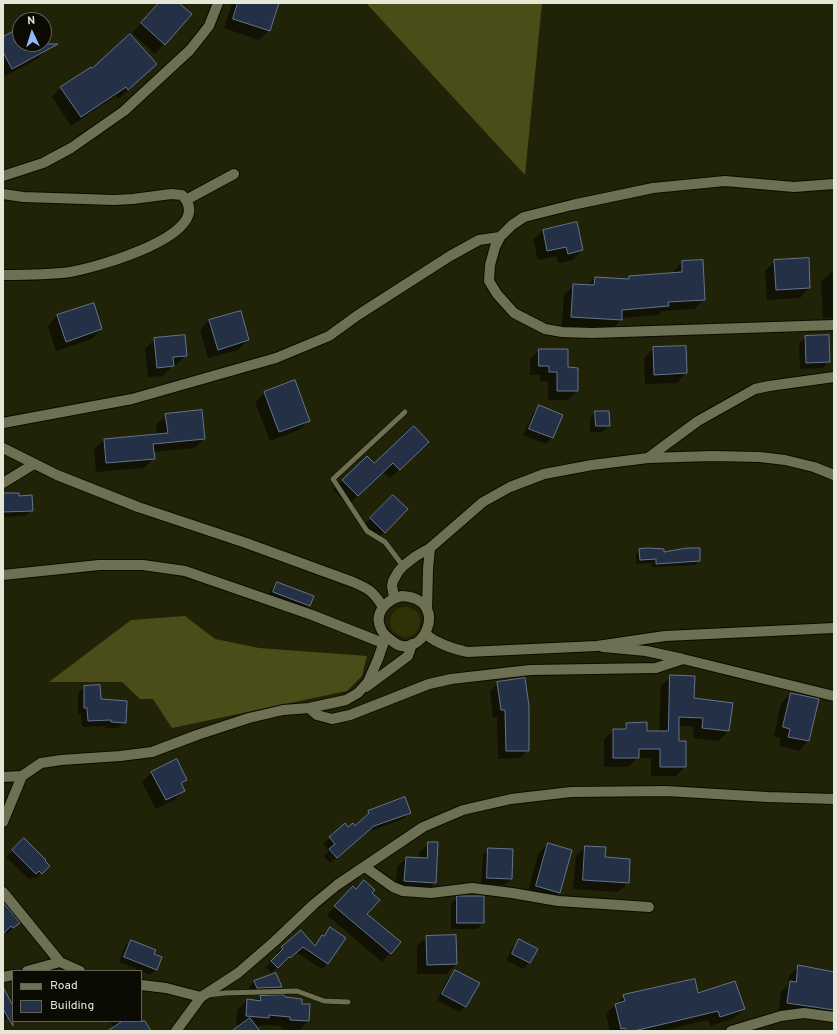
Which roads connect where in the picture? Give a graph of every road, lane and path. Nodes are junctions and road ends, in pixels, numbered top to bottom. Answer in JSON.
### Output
{"nodes":[{"id":1,"x":218,"y":3,"type":"edge"},
{"id":2,"x":234,"y":174,"type":"dead end"},
{"id":3,"x":3,"y":176,"type":"edge"},
{"id":4,"x":834,"y":184,"type":"edge"},
{"id":5,"x":3,"y":194,"type":"edge"},
{"id":6,"x":186,"y":200,"type":"junction"},
{"id":7,"x":500,"y":237,"type":"junction"},
{"id":8,"x":3,"y":275,"type":"edge"},
{"id":9,"x":834,"y":325,"type":"edge"},
{"id":10,"x":834,"y":377,"type":"edge"},
{"id":11,"x":405,"y":412,"type":"dead end"},
{"id":12,"x":3,"y":423,"type":"edge"},
{"id":13,"x":3,"y":448,"type":"edge"},
{"id":14,"x":648,"y":458,"type":"junction"},
{"id":15,"x":34,"y":464,"type":"junction"},
{"id":16,"x":834,"y":475,"type":"edge"},
{"id":17,"x":3,"y":483,"type":"edge"},
{"id":18,"x":430,"y":548,"type":"junction"},
{"id":19,"x":403,"y":566,"type":"junction"},
{"id":20,"x":3,"y":575,"type":"edge"},
{"id":21,"x":394,"y":597,"type":"junction"},
{"id":22,"x":382,"y":607,"type":"junction"},
{"id":23,"x":427,"y":610,"type":"junction"},
{"id":24,"x":834,"y":628,"type":"edge"},
{"id":25,"x":425,"y":634,"type":"junction"},
{"id":26,"x":384,"y":639,"type":"junction"},
{"id":27,"x":412,"y":644,"type":"junction"},
{"id":28,"x":597,"y":646,"type":"junction"},
{"id":29,"x":683,"y":659,"type":"junction"},
{"id":30,"x":358,"y":693,"type":"junction"},
{"id":31,"x":834,"y":696,"type":"edge"},
{"id":32,"x":309,"y":708,"type":"junction"},
{"id":33,"x":22,"y":776,"type":"junction"},
{"id":34,"x":3,"y":777,"type":"edge"},
{"id":35,"x":834,"y":799,"type":"edge"},
{"id":36,"x":3,"y":822,"type":"edge"},
{"id":37,"x":365,"y":867,"type":"junction"},
{"id":38,"x":3,"y":892,"type":"edge"},
{"id":39,"x":648,"y":907,"type":"dead end"},
{"id":40,"x":60,"y":962,"type":"junction"},
{"id":41,"x":31,"y":970,"type":"edge"},
{"id":42,"x":78,"y":970,"type":"edge"},
{"id":43,"x":142,"y":985,"type":"edge"},
{"id":44,"x":201,"y":996,"type":"junction"},
{"id":45,"x":348,"y":1002,"type":"dead end"},
{"id":46,"x":834,"y":1017,"type":"edge"},
{"id":47,"x":176,"y":1031,"type":"edge"},
{"id":48,"x":730,"y":1031,"type":"edge"}],
"edges":[{"from":1,"to":3,"type":"street"},
{"from":2,"to":6,"type":"street"},
{"from":4,"to":7,"type":"street"},
{"from":5,"to":6,"type":"street"},
{"from":6,"to":8,"type":"street"},
{"from":7,"to":9,"type":"street"},
{"from":7,"to":12,"type":"street"},
{"from":10,"to":14,"type":"street"},
{"from":11,"to":19,"type":"lane"},
{"from":13,"to":15,"type":"street"},
{"from":14,"to":16,"type":"street"},
{"from":14,"to":18,"type":"street"},
{"from":15,"to":17,"type":"street"},
{"from":15,"to":22,"type":"street"},
{"from":18,"to":19,"type":"street"},
{"from":18,"to":23,"type":"street"},
{"from":19,"to":21,"type":"street"},
{"from":20,"to":26,"type":"street"},
{"from":21,"to":22,"type":"street"},
{"from":21,"to":23,"type":"street"},
{"from":22,"to":26,"type":"street"},
{"from":23,"to":25,"type":"street"},
{"from":24,"to":28,"type":"street"},
{"from":25,"to":27,"type":"street"},
{"from":25,"to":28,"type":"street"},
{"from":26,"to":27,"type":"street"},
{"from":26,"to":30,"type":"street"},
{"from":27,"to":30,"type":"street"},
{"from":28,"to":29,"type":"street"},
{"from":29,"to":31,"type":"street"},
{"from":29,"to":32,"type":"street"},
{"from":30,"to":32,"type":"street"},
{"from":32,"to":33,"type":"street"},
{"from":33,"to":34,"type":"street"},
{"from":33,"to":36,"type":"street"},
{"from":35,"to":37,"type":"street"},
{"from":37,"to":39,"type":"street"},
{"from":37,"to":44,"type":"street"},
{"from":38,"to":40,"type":"street"},
{"from":40,"to":41,"type":"street"},
{"from":40,"to":42,"type":"street"},
{"from":43,"to":44,"type":"street"},
{"from":44,"to":45,"type":"lane"},
{"from":44,"to":47,"type":"street"},
{"from":46,"to":48,"type":"street"}]}
